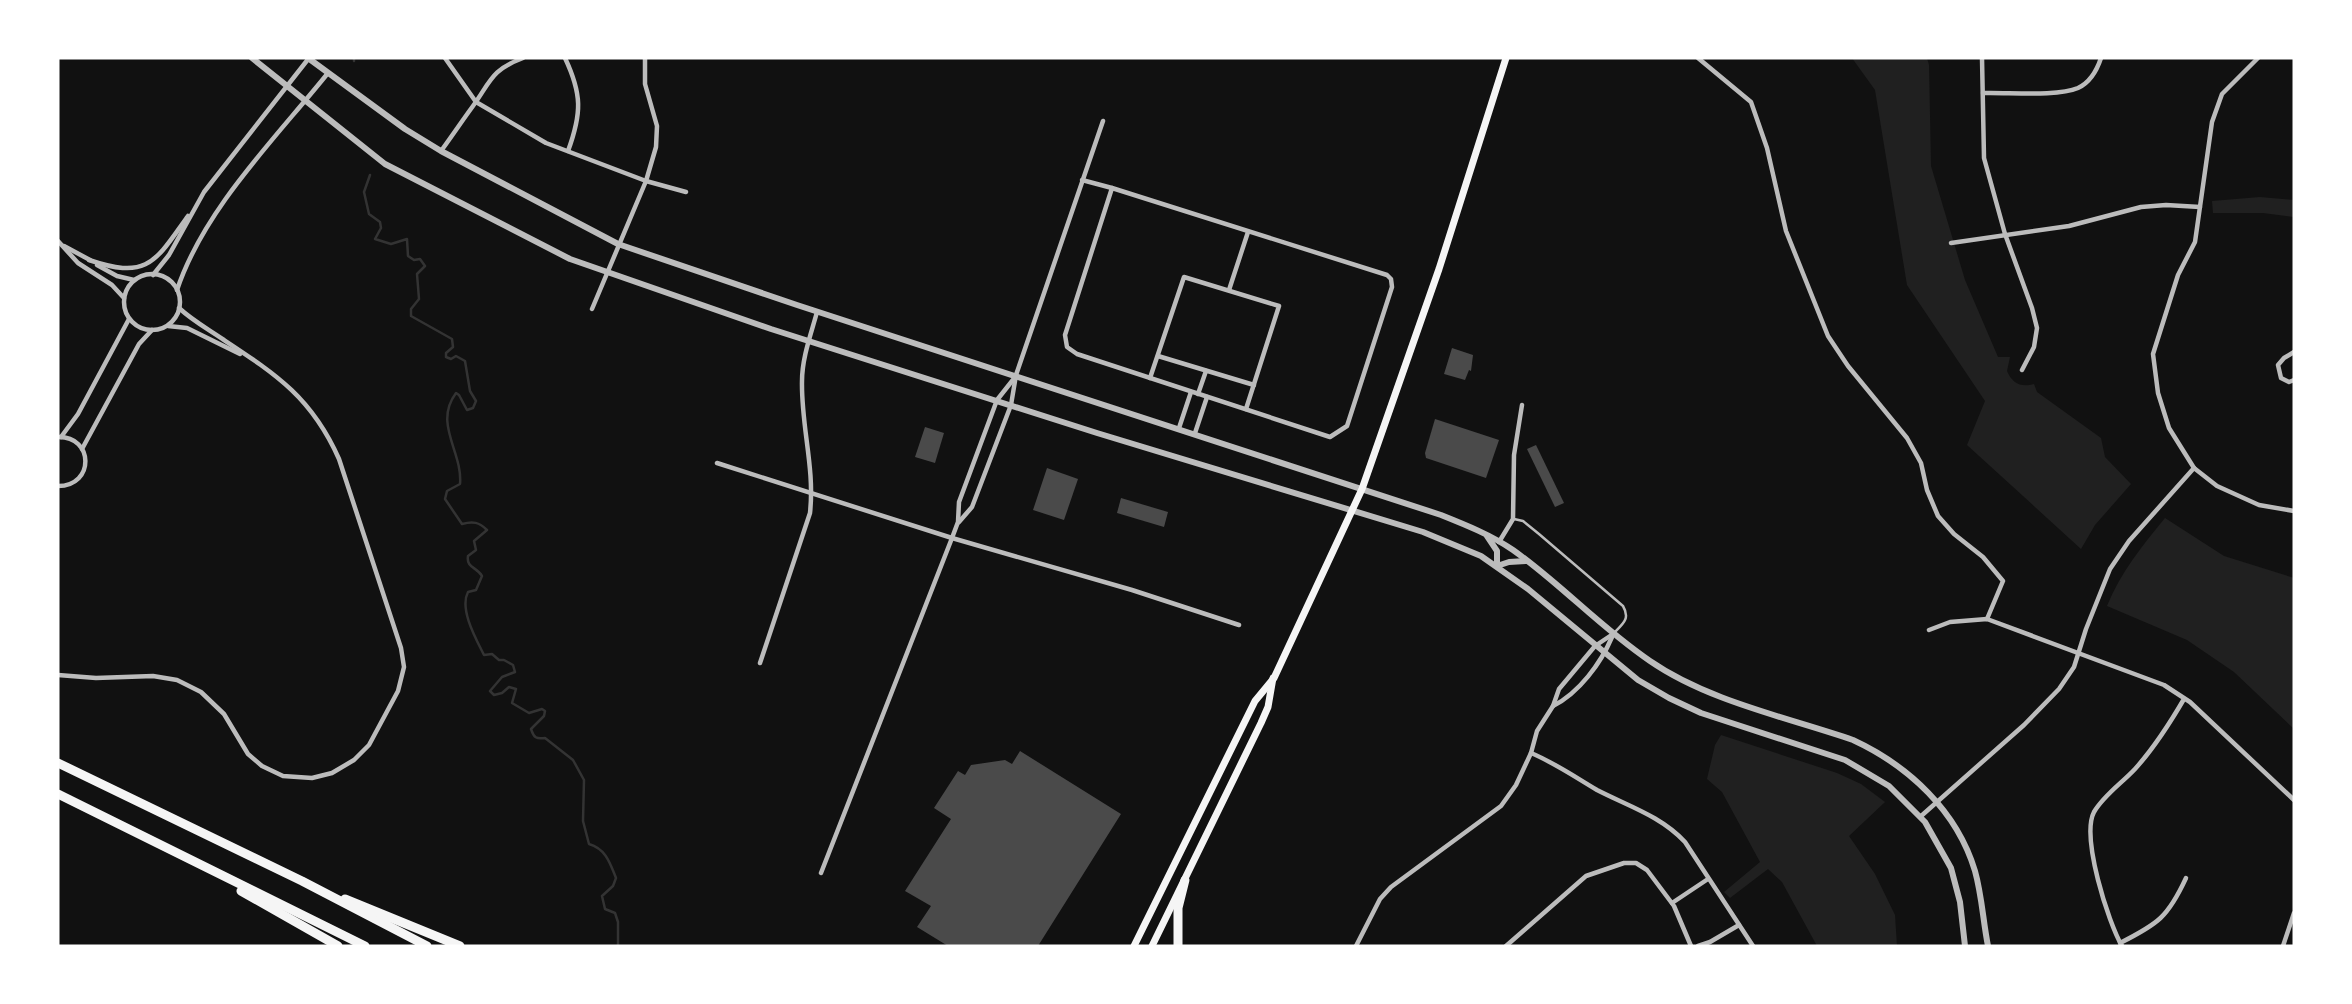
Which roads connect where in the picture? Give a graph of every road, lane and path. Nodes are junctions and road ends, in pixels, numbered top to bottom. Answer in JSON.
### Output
{"nodes":[{"id":1,"x":252,"y":58,"type":"edge"},
{"id":2,"x":308,"y":58,"type":"edge"},
{"id":3,"x":445,"y":58,"type":"edge"},
{"id":4,"x":523,"y":58,"type":"edge"},
{"id":5,"x":565,"y":58,"type":"edge"},
{"id":6,"x":645,"y":58,"type":"edge"},
{"id":7,"x":1506,"y":58,"type":"edge"},
{"id":8,"x":1698,"y":58,"type":"edge"},
{"id":9,"x":1982,"y":58,"type":"edge"},
{"id":10,"x":2101,"y":58,"type":"edge"},
{"id":11,"x":2258,"y":58,"type":"edge"},
{"id":12,"x":328,"y":73,"type":"junction"},
{"id":13,"x":287,"y":85,"type":"junction"},
{"id":14,"x":1983,"y":93,"type":"junction"},
{"id":15,"x":306,"y":101,"type":"junction"},
{"id":16,"x":476,"y":102,"type":"junction"},
{"id":17,"x":1103,"y":121,"type":"dead end"},
{"id":18,"x":441,"y":151,"type":"junction"},
{"id":19,"x":568,"y":151,"type":"junction"},
{"id":20,"x":1082,"y":180,"type":"junction"},
{"id":21,"x":646,"y":181,"type":"junction"},
{"id":22,"x":1112,"y":188,"type":"junction"},
{"id":23,"x":204,"y":192,"type":"junction"},
{"id":24,"x":686,"y":192,"type":"dead end"},
{"id":25,"x":2200,"y":207,"type":"junction"},
{"id":26,"x":1248,"y":232,"type":"junction"},
{"id":27,"x":2004,"y":233,"type":"junction"},
{"id":28,"x":59,"y":242,"type":"edge"},
{"id":29,"x":1951,"y":243,"type":"dead end"},
{"id":30,"x":618,"y":244,"type":"junction"},
{"id":31,"x":89,"y":260,"type":"junction"},
{"id":32,"x":607,"y":272,"type":"junction"},
{"id":33,"x":153,"y":275,"type":"junction"},
{"id":34,"x":135,"y":281,"type":"junction"},
{"id":35,"x":177,"y":290,"type":"junction"},
{"id":36,"x":1230,"y":290,"type":"junction"},
{"id":37,"x":124,"y":298,"type":"junction"},
{"id":38,"x":179,"y":308,"type":"junction"},
{"id":39,"x":592,"y":309,"type":"dead end"},
{"id":40,"x":817,"y":312,"type":"junction"},
{"id":41,"x":130,"y":319,"type":"junction"},
{"id":42,"x":167,"y":326,"type":"junction"},
{"id":43,"x":152,"y":330,"type":"junction"},
{"id":44,"x":809,"y":341,"type":"junction"},
{"id":45,"x":2294,"y":352,"type":"edge"},
{"id":46,"x":1158,"y":356,"type":"junction"},
{"id":47,"x":254,"y":360,"type":"junction"},
{"id":48,"x":2022,"y":370,"type":"dead end"},
{"id":49,"x":1206,"y":371,"type":"junction"},
{"id":50,"x":1016,"y":375,"type":"junction"},
{"id":51,"x":1150,"y":378,"type":"junction"},
{"id":52,"x":2294,"y":380,"type":"edge"},
{"id":53,"x":1254,"y":385,"type":"junction"},
{"id":54,"x":1191,"y":392,"type":"junction"},
{"id":55,"x":1198,"y":394,"type":"junction"},
{"id":56,"x":1207,"y":397,"type":"junction"},
{"id":57,"x":997,"y":400,"type":"junction"},
{"id":58,"x":1011,"y":405,"type":"junction"},
{"id":59,"x":1522,"y":405,"type":"dead end"},
{"id":60,"x":1246,"y":409,"type":"junction"},
{"id":61,"x":1179,"y":428,"type":"junction"},
{"id":62,"x":1195,"y":433,"type":"junction"},
{"id":63,"x":60,"y":437,"type":"edge"},
{"id":64,"x":82,"y":449,"type":"junction"},
{"id":65,"x":717,"y":463,"type":"dead end"},
{"id":66,"x":2194,"y":468,"type":"junction"},
{"id":67,"x":58,"y":486,"type":"edge"},
{"id":68,"x":1362,"y":489,"type":"junction"},
{"id":69,"x":812,"y":493,"type":"junction"},
{"id":70,"x":1353,"y":511,"type":"junction"},
{"id":71,"x":2294,"y":511,"type":"edge"},
{"id":72,"x":1513,"y":519,"type":"junction"},
{"id":73,"x":958,"y":522,"type":"junction"},
{"id":74,"x":1486,"y":534,"type":"junction"},
{"id":75,"x":953,"y":538,"type":"junction"},
{"id":76,"x":1499,"y":542,"type":"junction"},
{"id":77,"x":1528,"y":562,"type":"junction"},
{"id":78,"x":1497,"y":566,"type":"junction"},
{"id":79,"x":1987,"y":619,"type":"junction"},
{"id":80,"x":1239,"y":625,"type":"dead end"},
{"id":81,"x":1930,"y":630,"type":"dead end"},
{"id":82,"x":1613,"y":634,"type":"junction"},
{"id":83,"x":1595,"y":646,"type":"junction"},
{"id":84,"x":1605,"y":654,"type":"junction"},
{"id":85,"x":2079,"y":654,"type":"junction"},
{"id":86,"x":760,"y":663,"type":"dead end"},
{"id":87,"x":58,"y":675,"type":"edge"},
{"id":88,"x":1273,"y":678,"type":"junction"},
{"id":89,"x":2184,"y":699,"type":"junction"},
{"id":90,"x":1553,"y":706,"type":"junction"},
{"id":91,"x":1531,"y":752,"type":"junction"},
{"id":92,"x":58,"y":763,"type":"edge"},
{"id":93,"x":58,"y":794,"type":"edge"},
{"id":94,"x":2294,"y":800,"type":"edge"},
{"id":95,"x":1936,"y":802,"type":"junction"},
{"id":96,"x":1920,"y":817,"type":"junction"},
{"id":97,"x":157,"y":843,"type":"junction"},
{"id":98,"x":821,"y":873,"type":"dead end"},
{"id":99,"x":2186,"y":878,"type":"dead end"},
{"id":100,"x":1708,"y":879,"type":"junction"},
{"id":101,"x":1185,"y":880,"type":"junction"},
{"id":102,"x":302,"y":881,"type":"junction"},
{"id":103,"x":1672,"y":903,"type":"junction"},
{"id":104,"x":2294,"y":913,"type":"edge"},
{"id":105,"x":1739,"y":925,"type":"junction"},
{"id":106,"x":2121,"y":945,"type":"edge"},
{"id":107,"x":338,"y":946,"type":"edge"},
{"id":108,"x":365,"y":946,"type":"edge"},
{"id":109,"x":427,"y":946,"type":"edge"},
{"id":110,"x":460,"y":946,"type":"edge"},
{"id":111,"x":1134,"y":946,"type":"edge"},
{"id":112,"x":1152,"y":946,"type":"edge"},
{"id":113,"x":1178,"y":946,"type":"edge"},
{"id":114,"x":1356,"y":946,"type":"edge"},
{"id":115,"x":1506,"y":946,"type":"edge"},
{"id":116,"x":1691,"y":946,"type":"edge"},
{"id":117,"x":1698,"y":946,"type":"edge"},
{"id":118,"x":1753,"y":946,"type":"edge"},
{"id":119,"x":1965,"y":946,"type":"edge"},
{"id":120,"x":1988,"y":946,"type":"edge"},
{"id":121,"x":2283,"y":946,"type":"edge"}],
"edges":[{"from":1,"to":13,"type":"street"},
{"from":2,"to":12,"type":"street"},
{"from":2,"to":13,"type":"street"},
{"from":3,"to":16,"type":"street"},
{"from":4,"to":16,"type":"street"},
{"from":5,"to":19,"type":"street"},
{"from":6,"to":21,"type":"street"},
{"from":7,"to":68,"type":"main road"},
{"from":8,"to":79,"type":"street"},
{"from":9,"to":14,"type":"street"},
{"from":10,"to":14,"type":"street"},
{"from":11,"to":25,"type":"street"},
{"from":12,"to":15,"type":"street"},
{"from":12,"to":18,"type":"street"},
{"from":13,"to":15,"type":"street"},
{"from":13,"to":23,"type":"street"},
{"from":14,"to":27,"type":"street"},
{"from":15,"to":32,"type":"street"},
{"from":15,"to":35,"type":"street"},
{"from":16,"to":18,"type":"street"},
{"from":16,"to":19,"type":"street"},
{"from":17,"to":20,"type":"street"},
{"from":18,"to":30,"type":"street"},
{"from":19,"to":21,"type":"street"},
{"from":20,"to":22,"type":"street"},
{"from":20,"to":50,"type":"street"},
{"from":21,"to":24,"type":"street"},
{"from":21,"to":30,"type":"street"},
{"from":22,"to":26,"type":"street"},
{"from":22,"to":51,"type":"street"},
{"from":23,"to":31,"type":"street"},
{"from":23,"to":33,"type":"street"},
{"from":25,"to":27,"type":"street"},
{"from":25,"to":66,"type":"street"},
{"from":26,"to":36,"type":"street"},
{"from":26,"to":60,"type":"street"},
{"from":27,"to":29,"type":"street"},
{"from":27,"to":48,"type":"street"},
{"from":28,"to":31,"type":"street"},
{"from":28,"to":37,"type":"street"},
{"from":30,"to":32,"type":"street"},
{"from":30,"to":40,"type":"street"},
{"from":31,"to":34,"type":"street"},
{"from":32,"to":39,"type":"street"},
{"from":32,"to":44,"type":"street"},
{"from":33,"to":34,"type":"street"},
{"from":33,"to":35,"type":"street"},
{"from":34,"to":37,"type":"street"},
{"from":35,"to":38,"type":"street"},
{"from":36,"to":46,"type":"street"},
{"from":36,"to":53,"type":"street"},
{"from":37,"to":41,"type":"street"},
{"from":38,"to":42,"type":"street"},
{"from":38,"to":47,"type":"street"},
{"from":40,"to":44,"type":"street"},
{"from":40,"to":50,"type":"street"},
{"from":41,"to":43,"type":"street"},
{"from":41,"to":63,"type":"street"},
{"from":42,"to":43,"type":"street"},
{"from":42,"to":47,"type":"street"},
{"from":43,"to":64,"type":"street"},
{"from":44,"to":57,"type":"street"},
{"from":44,"to":69,"type":"street"},
{"from":45,"to":52,"type":"street"},
{"from":46,"to":49,"type":"street"},
{"from":46,"to":51,"type":"street"},
{"from":47,"to":87,"type":"street"},
{"from":49,"to":53,"type":"street"},
{"from":49,"to":55,"type":"street"},
{"from":50,"to":57,"type":"street"},
{"from":50,"to":58,"type":"street"},
{"from":50,"to":61,"type":"street"},
{"from":51,"to":54,"type":"street"},
{"from":53,"to":60,"type":"street"},
{"from":54,"to":55,"type":"street"},
{"from":54,"to":61,"type":"street"},
{"from":55,"to":56,"type":"street"},
{"from":56,"to":60,"type":"street"},
{"from":56,"to":62,"type":"street"},
{"from":57,"to":58,"type":"street"},
{"from":57,"to":73,"type":"street"},
{"from":58,"to":70,"type":"street"},
{"from":58,"to":73,"type":"street"},
{"from":59,"to":72,"type":"street"},
{"from":61,"to":62,"type":"street"},
{"from":62,"to":68,"type":"street"},
{"from":63,"to":64,"type":"street"},
{"from":64,"to":67,"type":"street"},
{"from":65,"to":69,"type":"street"},
{"from":66,"to":71,"type":"street"},
{"from":66,"to":85,"type":"street"},
{"from":68,"to":70,"type":"main road"},
{"from":68,"to":74,"type":"street"},
{"from":69,"to":75,"type":"street"},
{"from":69,"to":86,"type":"street"},
{"from":70,"to":78,"type":"street"},
{"from":70,"to":88,"type":"main road"},
{"from":72,"to":76,"type":"street"},
{"from":72,"to":82,"type":"lane"},
{"from":73,"to":75,"type":"street"},
{"from":74,"to":76,"type":"street"},
{"from":74,"to":78,"type":"street"},
{"from":75,"to":80,"type":"street"},
{"from":75,"to":98,"type":"street"},
{"from":76,"to":77,"type":"street"},
{"from":77,"to":78,"type":"street"},
{"from":77,"to":82,"type":"street"},
{"from":78,"to":83,"type":"street"},
{"from":79,"to":81,"type":"street"},
{"from":79,"to":85,"type":"street"},
{"from":82,"to":83,"type":"street"},
{"from":82,"to":84,"type":"street"},
{"from":82,"to":95,"type":"street"},
{"from":83,"to":84,"type":"street"},
{"from":83,"to":90,"type":"street"},
{"from":84,"to":90,"type":"street"},
{"from":84,"to":96,"type":"street"},
{"from":85,"to":89,"type":"street"},
{"from":85,"to":95,"type":"street"},
{"from":88,"to":101,"type":"main road"},
{"from":88,"to":111,"type":"main road"},
{"from":89,"to":94,"type":"street"},
{"from":89,"to":106,"type":"street"},
{"from":90,"to":91,"type":"street"},
{"from":91,"to":100,"type":"street"},
{"from":91,"to":114,"type":"street"},
{"from":92,"to":102,"type":"highway"},
{"from":93,"to":97,"type":"highway"},
{"from":95,"to":96,"type":"street"},
{"from":95,"to":120,"type":"street"},
{"from":96,"to":119,"type":"street"},
{"from":97,"to":107,"type":"highway"},
{"from":97,"to":108,"type":"highway"},
{"from":99,"to":106,"type":"street"},
{"from":100,"to":103,"type":"street"},
{"from":100,"to":105,"type":"street"},
{"from":101,"to":112,"type":"main road"},
{"from":101,"to":113,"type":"highway"},
{"from":102,"to":109,"type":"highway"},
{"from":102,"to":110,"type":"highway"},
{"from":103,"to":115,"type":"street"},
{"from":103,"to":116,"type":"street"},
{"from":104,"to":121,"type":"street"},
{"from":105,"to":117,"type":"street"},
{"from":105,"to":118,"type":"street"}]}
